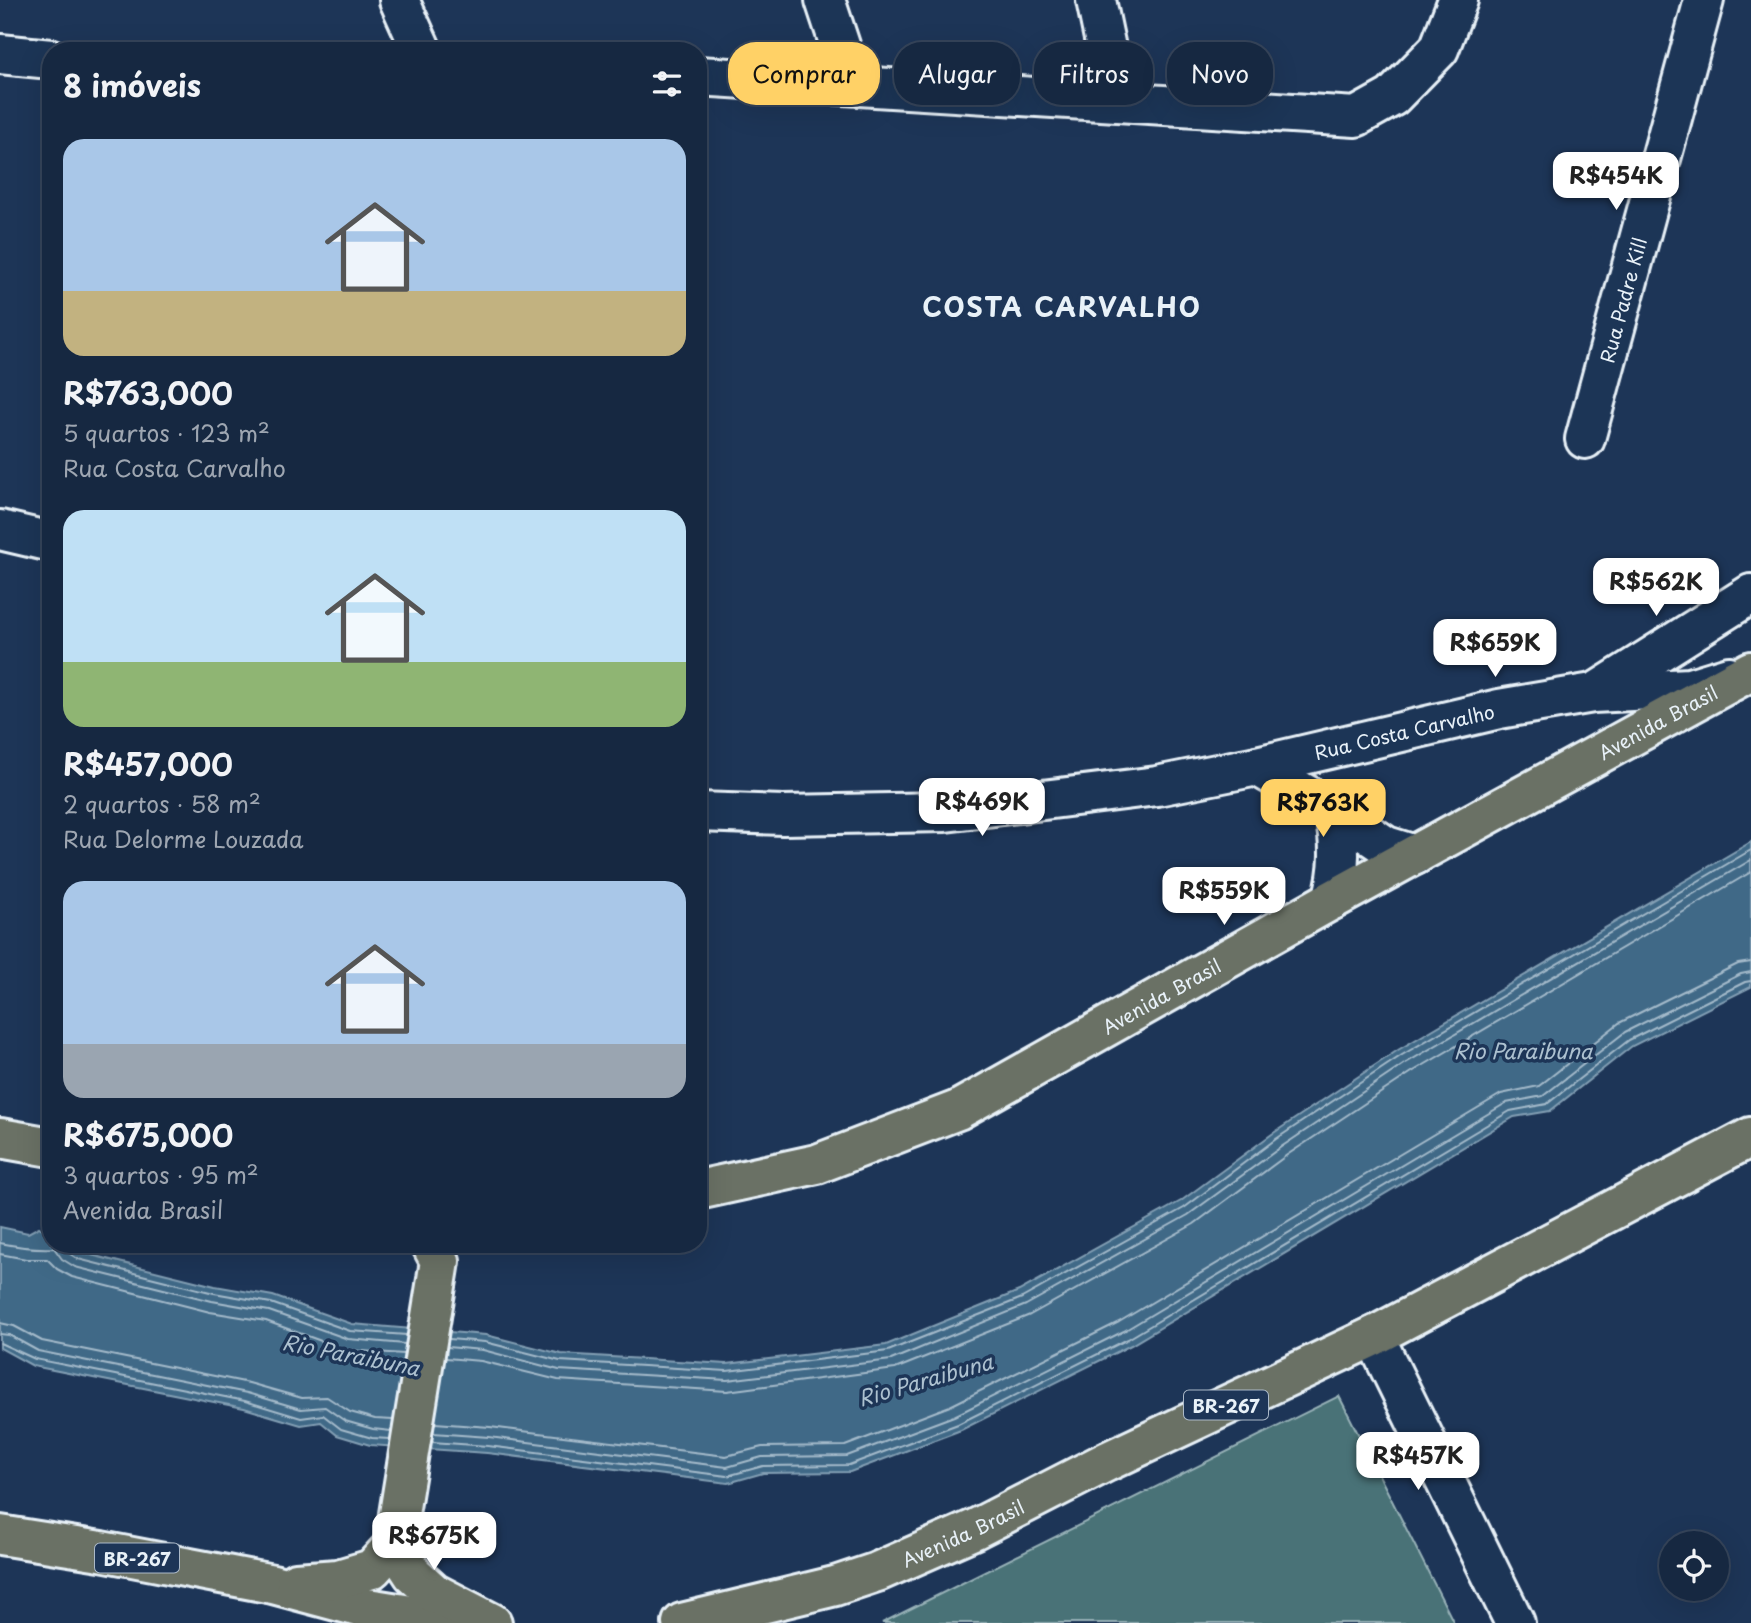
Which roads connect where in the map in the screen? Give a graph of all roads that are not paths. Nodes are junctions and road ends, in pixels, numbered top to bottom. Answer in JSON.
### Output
{"nodes":[{"id":1,"x":399,"y":0,"type":"edge"},
{"id":2,"x":825,"y":0,"type":"edge"},
{"id":3,"x":1096,"y":0,"type":"edge"},
{"id":4,"x":1458,"y":0,"type":"edge"},
{"id":5,"x":1704,"y":0,"type":"edge"},
{"id":6,"x":418,"y":42,"type":"edge"},
{"id":7,"x":839,"y":42,"type":"edge"},
{"id":8,"x":1105,"y":42,"type":"edge"},
{"id":9,"x":0,"y":54,"type":"edge"},
{"id":10,"x":42,"y":58,"type":"edge"},
{"id":11,"x":707,"y":77,"type":"edge"},
{"id":12,"x":728,"y":78,"type":"edge"},
{"id":13,"x":880,"y":87,"type":"edge"},
{"id":14,"x":1034,"y":96,"type":"edge"},
{"id":15,"x":1153,"y":103,"type":"edge"},
{"id":16,"x":1585,"y":439,"type":"dead end"},
{"id":17,"x":0,"y":530,"type":"edge"},
{"id":18,"x":42,"y":540,"type":"edge"},
{"id":19,"x":1751,"y":594,"type":"edge"},
{"id":20,"x":1751,"y":670,"type":"edge"},
{"id":21,"x":1593,"y":693,"type":"junction"},
{"id":22,"x":1257,"y":766,"type":"junction"},
{"id":23,"x":1334,"y":811,"type":"junction"},
{"id":24,"x":707,"y":812,"type":"edge"},
{"id":25,"x":1415,"y":855,"type":"junction"},
{"id":26,"x":1332,"y":900,"type":"junction"},
{"id":27,"x":1751,"y":1137,"type":"edge"},
{"id":28,"x":0,"y":1138,"type":"edge"},
{"id":29,"x":42,"y":1145,"type":"edge"},
{"id":30,"x":707,"y":1188,"type":"edge"},
{"id":31,"x":441,"y":1258,"type":"edge"},
{"id":32,"x":1374,"y":1335,"type":"junction"},
{"id":33,"x":397,"y":1528,"type":"junction"},
{"id":34,"x":0,"y":1535,"type":"edge"},
{"id":35,"x":273,"y":1584,"type":"junction"},
{"id":36,"x":361,"y":1614,"type":"edge"},
{"id":37,"x":440,"y":1621,"type":"edge"},
{"id":38,"x":492,"y":1623,"type":"edge"},
{"id":39,"x":682,"y":1623,"type":"edge"},
{"id":40,"x":1515,"y":1623,"type":"edge"}],
"edges":[{"from":1,"to":6,"type":"street"},
{"from":2,"to":7,"type":"street"},
{"from":3,"to":8,"type":"street"},
{"from":4,"to":15,"type":"street"},
{"from":5,"to":16,"type":"street","name":"Rua Padre Kill"},
{"from":9,"to":10,"type":"street"},
{"from":11,"to":12,"type":"street"},
{"from":13,"to":14,"type":"street"},
{"from":17,"to":18,"type":"street"},
{"from":19,"to":21,"type":"street","name":"Rua Costa Carvalho"},
{"from":20,"to":21,"type":"street","name":"Rua Costa Carvalho"},
{"from":20,"to":25,"type":"main road","name":"Avenida Brasil"},
{"from":21,"to":22,"type":"street","name":"Rua Costa Carvalho"},
{"from":22,"to":23,"type":"street"},
{"from":22,"to":24,"type":"street","name":"Rua Costa Carvalho"},
{"from":23,"to":25,"type":"street"},
{"from":23,"to":26,"type":"street"},
{"from":25,"to":26,"type":"main road","name":"Avenida Brasil"},
{"from":26,"to":30,"type":"main road","name":"Avenida Brasil"},
{"from":27,"to":32,"type":"main road","name":"Avenida Brasil","number":"BR-267"},
{"from":28,"to":29,"type":"main road"},
{"from":31,"to":33,"type":"main road"},
{"from":32,"to":39,"type":"main road","name":"Avenida Brasil","number":"BR-267"},
{"from":32,"to":40,"type":"street"},
{"from":33,"to":35,"type":"main road"},
{"from":33,"to":37,"type":"main road"},
{"from":33,"to":38,"type":"main road"},
{"from":34,"to":35,"type":"main road","number":"BR-267"},
{"from":35,"to":36,"type":"main road","number":"BR-267"},
{"from":36,"to":37,"type":"main road","number":"BR-267"}]}
